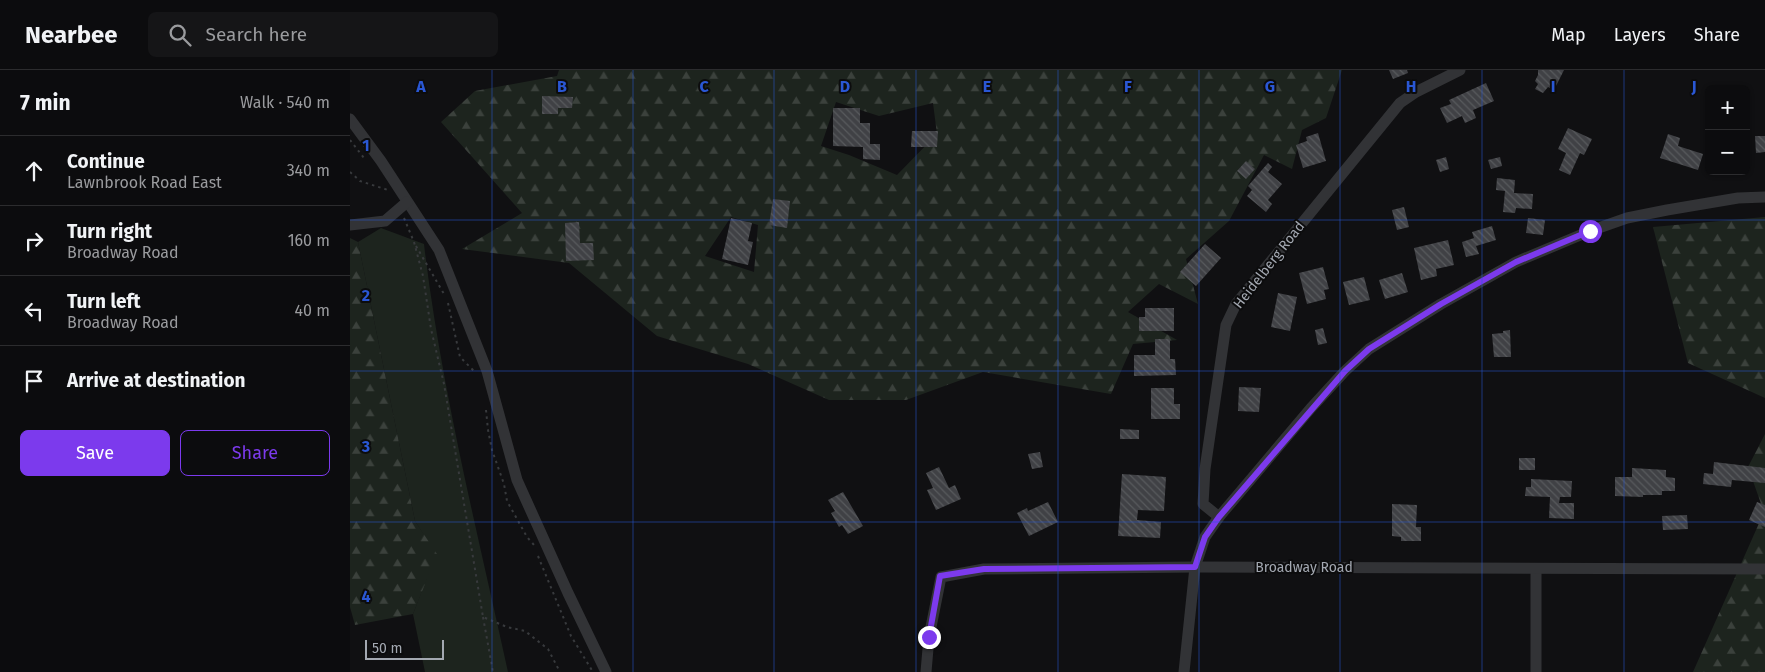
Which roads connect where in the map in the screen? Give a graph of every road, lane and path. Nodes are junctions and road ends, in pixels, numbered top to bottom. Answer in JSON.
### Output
{"nodes":[{"id":1,"x":1460,"y":70,"type":"edge"},
{"id":2,"x":352,"y":122,"type":"edge"},
{"id":3,"x":350,"y":172,"type":"edge"},
{"id":4,"x":390,"y":191,"type":"dead end"},
{"id":5,"x":1765,"y":197,"type":"edge"},
{"id":6,"x":404,"y":205,"type":"junction"},
{"id":7,"x":350,"y":225,"type":"edge"},
{"id":8,"x":1219,"y":517,"type":"junction"},
{"id":9,"x":1195,"y":567,"type":"junction"},
{"id":10,"x":1536,"y":569,"type":"junction"},
{"id":11,"x":1765,"y":569,"type":"edge"},
{"id":12,"x":483,"y":617,"type":"junction"},
{"id":13,"x":493,"y":672,"type":"edge"},
{"id":14,"x":560,"y":672,"type":"edge"},
{"id":15,"x":606,"y":672,"type":"edge"},
{"id":16,"x":926,"y":672,"type":"edge"},
{"id":17,"x":1184,"y":672,"type":"edge"},
{"id":18,"x":1536,"y":672,"type":"edge"}],
"edges":[{"from":1,"to":8,"type":"street","name":"Heidelberg Road"},
{"from":2,"to":6,"type":"street"},
{"from":3,"to":4,"type":"path"},
{"from":5,"to":8,"type":"street"},
{"from":6,"to":7,"type":"street"},
{"from":6,"to":12,"type":"path"},
{"from":6,"to":15,"type":"street"},
{"from":8,"to":9,"type":"street"},
{"from":9,"to":10,"type":"street","name":"Broadway Road"},
{"from":9,"to":16,"type":"street","name":"Broadway Road"},
{"from":9,"to":17,"type":"street"},
{"from":10,"to":11,"type":"street","name":"Broadway Road"},
{"from":10,"to":18,"type":"street"},
{"from":12,"to":13,"type":"path"},
{"from":12,"to":14,"type":"path"}]}
